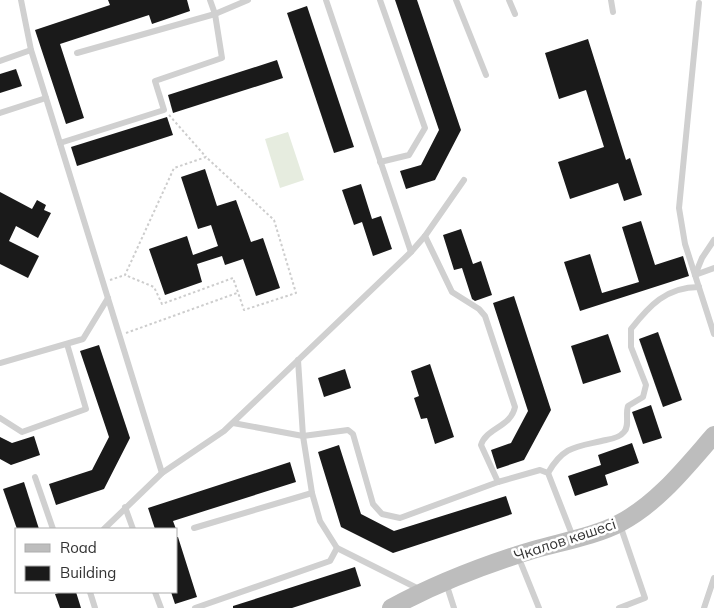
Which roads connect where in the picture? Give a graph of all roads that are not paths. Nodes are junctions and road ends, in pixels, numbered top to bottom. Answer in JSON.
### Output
{"nodes":[{"id":1,"x":21,"y":0,"type":"edge"},
{"id":2,"x":210,"y":0,"type":"edge"},
{"id":3,"x":248,"y":0,"type":"edge"},
{"id":4,"x":326,"y":0,"type":"edge"},
{"id":5,"x":380,"y":0,"type":"edge"},
{"id":6,"x":456,"y":0,"type":"edge"},
{"id":7,"x":509,"y":0,"type":"edge"},
{"id":8,"x":611,"y":0,"type":"edge"},
{"id":9,"x":699,"y":2,"type":"dead end"},
{"id":10,"x":613,"y":12,"type":"dead end"},
{"id":11,"x":215,"y":14,"type":"junction"},
{"id":12,"x":515,"y":14,"type":"dead end"},
{"id":13,"x":31,"y":50,"type":"junction"},
{"id":14,"x":77,"y":54,"type":"dead end"},
{"id":15,"x":0,"y":61,"type":"edge"},
{"id":16,"x":486,"y":74,"type":"dead end"},
{"id":17,"x":46,"y":98,"type":"junction"},
{"id":18,"x":0,"y":113,"type":"edge"},
{"id":19,"x":60,"y":143,"type":"junction"},
{"id":20,"x":380,"y":162,"type":"junction"},
{"id":21,"x":464,"y":180,"type":"dead end"},
{"id":22,"x":425,"y":236,"type":"junction"},
{"id":23,"x":714,"y":240,"type":"edge"},
{"id":24,"x":411,"y":252,"type":"junction"},
{"id":25,"x":714,"y":268,"type":"edge"},
{"id":26,"x":695,"y":275,"type":"junction"},
{"id":27,"x":699,"y":287,"type":"junction"},
{"id":28,"x":108,"y":298,"type":"junction"},
{"id":29,"x":714,"y":334,"type":"edge"},
{"id":30,"x":67,"y":344,"type":"junction"},
{"id":31,"x":298,"y":360,"type":"junction"},
{"id":32,"x":0,"y":363,"type":"edge"},
{"id":33,"x":0,"y":418,"type":"edge"},
{"id":34,"x":232,"y":423,"type":"junction"},
{"id":35,"x":714,"y":435,"type":"edge"},
{"id":36,"x":303,"y":436,"type":"junction"},
{"id":37,"x":548,"y":473,"type":"junction"},
{"id":38,"x":162,"y":474,"type":"junction"},
{"id":39,"x":36,"y":477,"type":"dead end"},
{"id":40,"x":498,"y":482,"type":"junction"},
{"id":41,"x":312,"y":493,"type":"junction"},
{"id":42,"x":125,"y":507,"type":"junction"},
{"id":43,"x":619,"y":524,"type":"junction"},
{"id":44,"x":53,"y":528,"type":"edge"},
{"id":45,"x":105,"y":528,"type":"edge"},
{"id":46,"x":133,"y":528,"type":"edge"},
{"id":47,"x":194,"y":528,"type":"dead end"},
{"id":48,"x":573,"y":538,"type":"junction"},
{"id":49,"x":336,"y":548,"type":"junction"},
{"id":50,"x":518,"y":554,"type":"junction"},
{"id":51,"x":714,"y":578,"type":"edge"},
{"id":52,"x":446,"y":582,"type":"junction"},
{"id":53,"x":422,"y":591,"type":"junction"},
{"id":54,"x":90,"y":593,"type":"edge"},
{"id":55,"x":155,"y":593,"type":"edge"},
{"id":56,"x":95,"y":608,"type":"edge"},
{"id":57,"x":161,"y":608,"type":"edge"},
{"id":58,"x":195,"y":608,"type":"edge"},
{"id":59,"x":391,"y":608,"type":"edge"},
{"id":60,"x":454,"y":608,"type":"edge"},
{"id":61,"x":539,"y":608,"type":"edge"},
{"id":62,"x":619,"y":608,"type":"edge"},
{"id":63,"x":704,"y":608,"type":"edge"}],
"edges":[{"from":1,"to":13,"type":"lane"},
{"from":2,"to":11,"type":"lane"},
{"from":3,"to":11,"type":"lane"},
{"from":4,"to":20,"type":"lane"},
{"from":5,"to":20,"type":"lane"},
{"from":6,"to":16,"type":"lane"},
{"from":7,"to":12,"type":"lane"},
{"from":8,"to":10,"type":"lane"},
{"from":9,"to":26,"type":"lane"},
{"from":11,"to":14,"type":"lane"},
{"from":11,"to":19,"type":"lane"},
{"from":13,"to":15,"type":"lane"},
{"from":13,"to":17,"type":"lane"},
{"from":17,"to":18,"type":"lane"},
{"from":17,"to":19,"type":"lane"},
{"from":19,"to":28,"type":"lane"},
{"from":20,"to":24,"type":"lane"},
{"from":21,"to":22,"type":"lane"},
{"from":22,"to":24,"type":"lane"},
{"from":22,"to":40,"type":"lane"},
{"from":23,"to":26,"type":"lane"},
{"from":24,"to":31,"type":"lane"},
{"from":25,"to":26,"type":"lane"},
{"from":26,"to":27,"type":"lane"},
{"from":27,"to":29,"type":"lane"},
{"from":27,"to":37,"type":"lane"},
{"from":28,"to":30,"type":"lane"},
{"from":28,"to":38,"type":"lane"},
{"from":30,"to":32,"type":"lane"},
{"from":30,"to":33,"type":"lane"},
{"from":31,"to":34,"type":"lane"},
{"from":31,"to":36,"type":"lane"},
{"from":34,"to":36,"type":"lane"},
{"from":34,"to":38,"type":"lane"},
{"from":35,"to":43,"type":"street","name":"Чкалов көшесі"},
{"from":36,"to":40,"type":"lane"},
{"from":36,"to":41,"type":"lane"},
{"from":37,"to":40,"type":"lane"},
{"from":37,"to":48,"type":"lane"},
{"from":38,"to":42,"type":"lane"},
{"from":39,"to":44,"type":"lane"},
{"from":41,"to":47,"type":"lane"},
{"from":41,"to":49,"type":"lane"},
{"from":42,"to":45,"type":"lane"},
{"from":42,"to":46,"type":"lane"},
{"from":43,"to":48,"type":"street","name":"Чкалов көшесі"},
{"from":43,"to":62,"type":"lane"},
{"from":48,"to":50,"type":"street","name":"Чкалов көшесі"},
{"from":49,"to":53,"type":"lane"},
{"from":49,"to":58,"type":"lane"},
{"from":50,"to":52,"type":"street","name":"Чкалов көшесі"},
{"from":50,"to":61,"type":"lane"},
{"from":51,"to":63,"type":"lane"},
{"from":52,"to":53,"type":"street","name":"Чкалов көшесі"},
{"from":52,"to":60,"type":"lane"},
{"from":53,"to":59,"type":"street","name":"Чкалов көшесі"},
{"from":54,"to":56,"type":"lane"},
{"from":55,"to":57,"type":"lane"}]}
